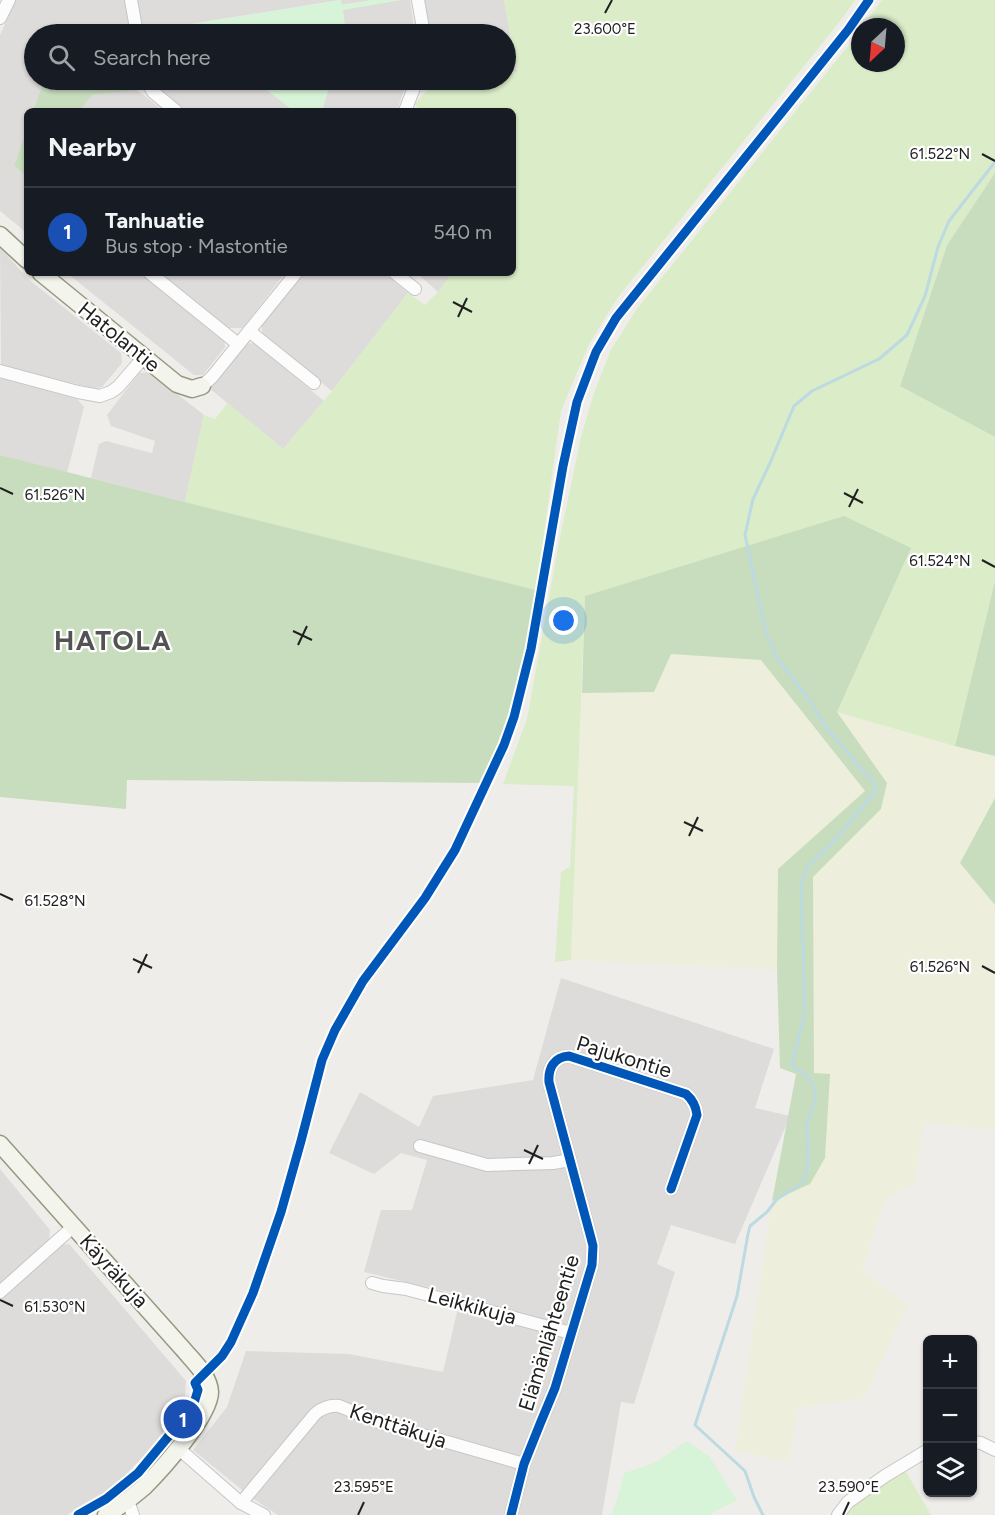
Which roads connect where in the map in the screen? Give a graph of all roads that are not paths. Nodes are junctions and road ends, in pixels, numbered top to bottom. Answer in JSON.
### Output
{"nodes":[{"id":1,"x":9,"y":0,"type":"edge"},
{"id":2,"x":131,"y":0,"type":"edge"},
{"id":3,"x":418,"y":0,"type":"edge"},
{"id":4,"x":0,"y":18,"type":"edge"},
{"id":5,"x":135,"y":24,"type":"edge"},
{"id":6,"x":422,"y":24,"type":"edge"},
{"id":7,"x":152,"y":90,"type":"edge"},
{"id":8,"x":413,"y":90,"type":"edge"},
{"id":9,"x":172,"y":108,"type":"edge"},
{"id":10,"x":406,"y":108,"type":"edge"},
{"id":11,"x":0,"y":235,"type":"edge"},
{"id":12,"x":24,"y":257,"type":"edge"},
{"id":13,"x":45,"y":276,"type":"edge"},
{"id":14,"x":154,"y":276,"type":"edge"},
{"id":15,"x":294,"y":276,"type":"edge"},
{"id":16,"x":399,"y":276,"type":"edge"},
{"id":17,"x":415,"y":289,"type":"dead end"},
{"id":18,"x":249,"y":331,"type":"junction"},
{"id":19,"x":238,"y":344,"type":"junction"},
{"id":20,"x":143,"y":358,"type":"junction"},
{"id":21,"x":0,"y":371,"type":"edge"},
{"id":22,"x":314,"y":383,"type":"dead end"},
{"id":23,"x":202,"y":386,"type":"joint"},
{"id":24,"x":0,"y":1144,"type":"edge"},
{"id":25,"x":420,"y":1146,"type":"dead end"},
{"id":26,"x":570,"y":1160,"type":"junction"},
{"id":27,"x":671,"y":1188,"type":"dead end"},
{"id":28,"x":74,"y":1226,"type":"junction"},
{"id":29,"x":372,"y":1283,"type":"dead end"},
{"id":30,"x":0,"y":1292,"type":"edge"},
{"id":31,"x":571,"y":1333,"type":"junction"},
{"id":32,"x":977,"y":1443,"type":"edge"},
{"id":33,"x":178,"y":1448,"type":"junction"},
{"id":34,"x":995,"y":1450,"type":"edge"},
{"id":35,"x":923,"y":1452,"type":"edge"},
{"id":36,"x":525,"y":1464,"type":"junction"},
{"id":37,"x":241,"y":1503,"type":"junction"},
{"id":38,"x":131,"y":1508,"type":"edge"},
{"id":39,"x":106,"y":1515,"type":"edge"},
{"id":40,"x":264,"y":1515,"type":"edge"},
{"id":41,"x":511,"y":1515,"type":"edge"},
{"id":42,"x":838,"y":1515,"type":"edge"}],
"edges":[{"from":1,"to":4,"type":"street"},
{"from":2,"to":5,"type":"street"},
{"from":3,"to":6,"type":"street"},
{"from":7,"to":9,"type":"street"},
{"from":8,"to":10,"type":"street"},
{"from":11,"to":12,"type":"street"},
{"from":13,"to":20,"type":"street","name":"Hatolantie"},
{"from":14,"to":19,"type":"street"},
{"from":15,"to":18,"type":"street"},
{"from":16,"to":17,"type":"street"},
{"from":18,"to":19,"type":"street"},
{"from":18,"to":22,"type":"street"},
{"from":19,"to":23,"type":"street"},
{"from":20,"to":21,"type":"street"},
{"from":20,"to":23,"type":"street","name":"Hatolantie"},
{"from":24,"to":28,"type":"street","name":"Käyräkuja"},
{"from":25,"to":26,"type":"street"},
{"from":26,"to":27,"type":"street","name":"Pajukontie"},
{"from":26,"to":31,"type":"street","name":"Elämänlähteentie"},
{"from":28,"to":30,"type":"street"},
{"from":28,"to":33,"type":"street","name":"Käyräkuja"},
{"from":29,"to":31,"type":"street","name":"Leikkikuja"},
{"from":31,"to":36,"type":"street","name":"Elämänlähteentie"},
{"from":32,"to":34,"type":"street"},
{"from":33,"to":37,"type":"street"},
{"from":33,"to":38,"type":"street"},
{"from":35,"to":42,"type":"street"},
{"from":36,"to":37,"type":"street","name":"Kenttäkuja"},
{"from":36,"to":41,"type":"street","name":"Elämänlähteentie"},
{"from":37,"to":40,"type":"street"},
{"from":38,"to":39,"type":"street"}]}
